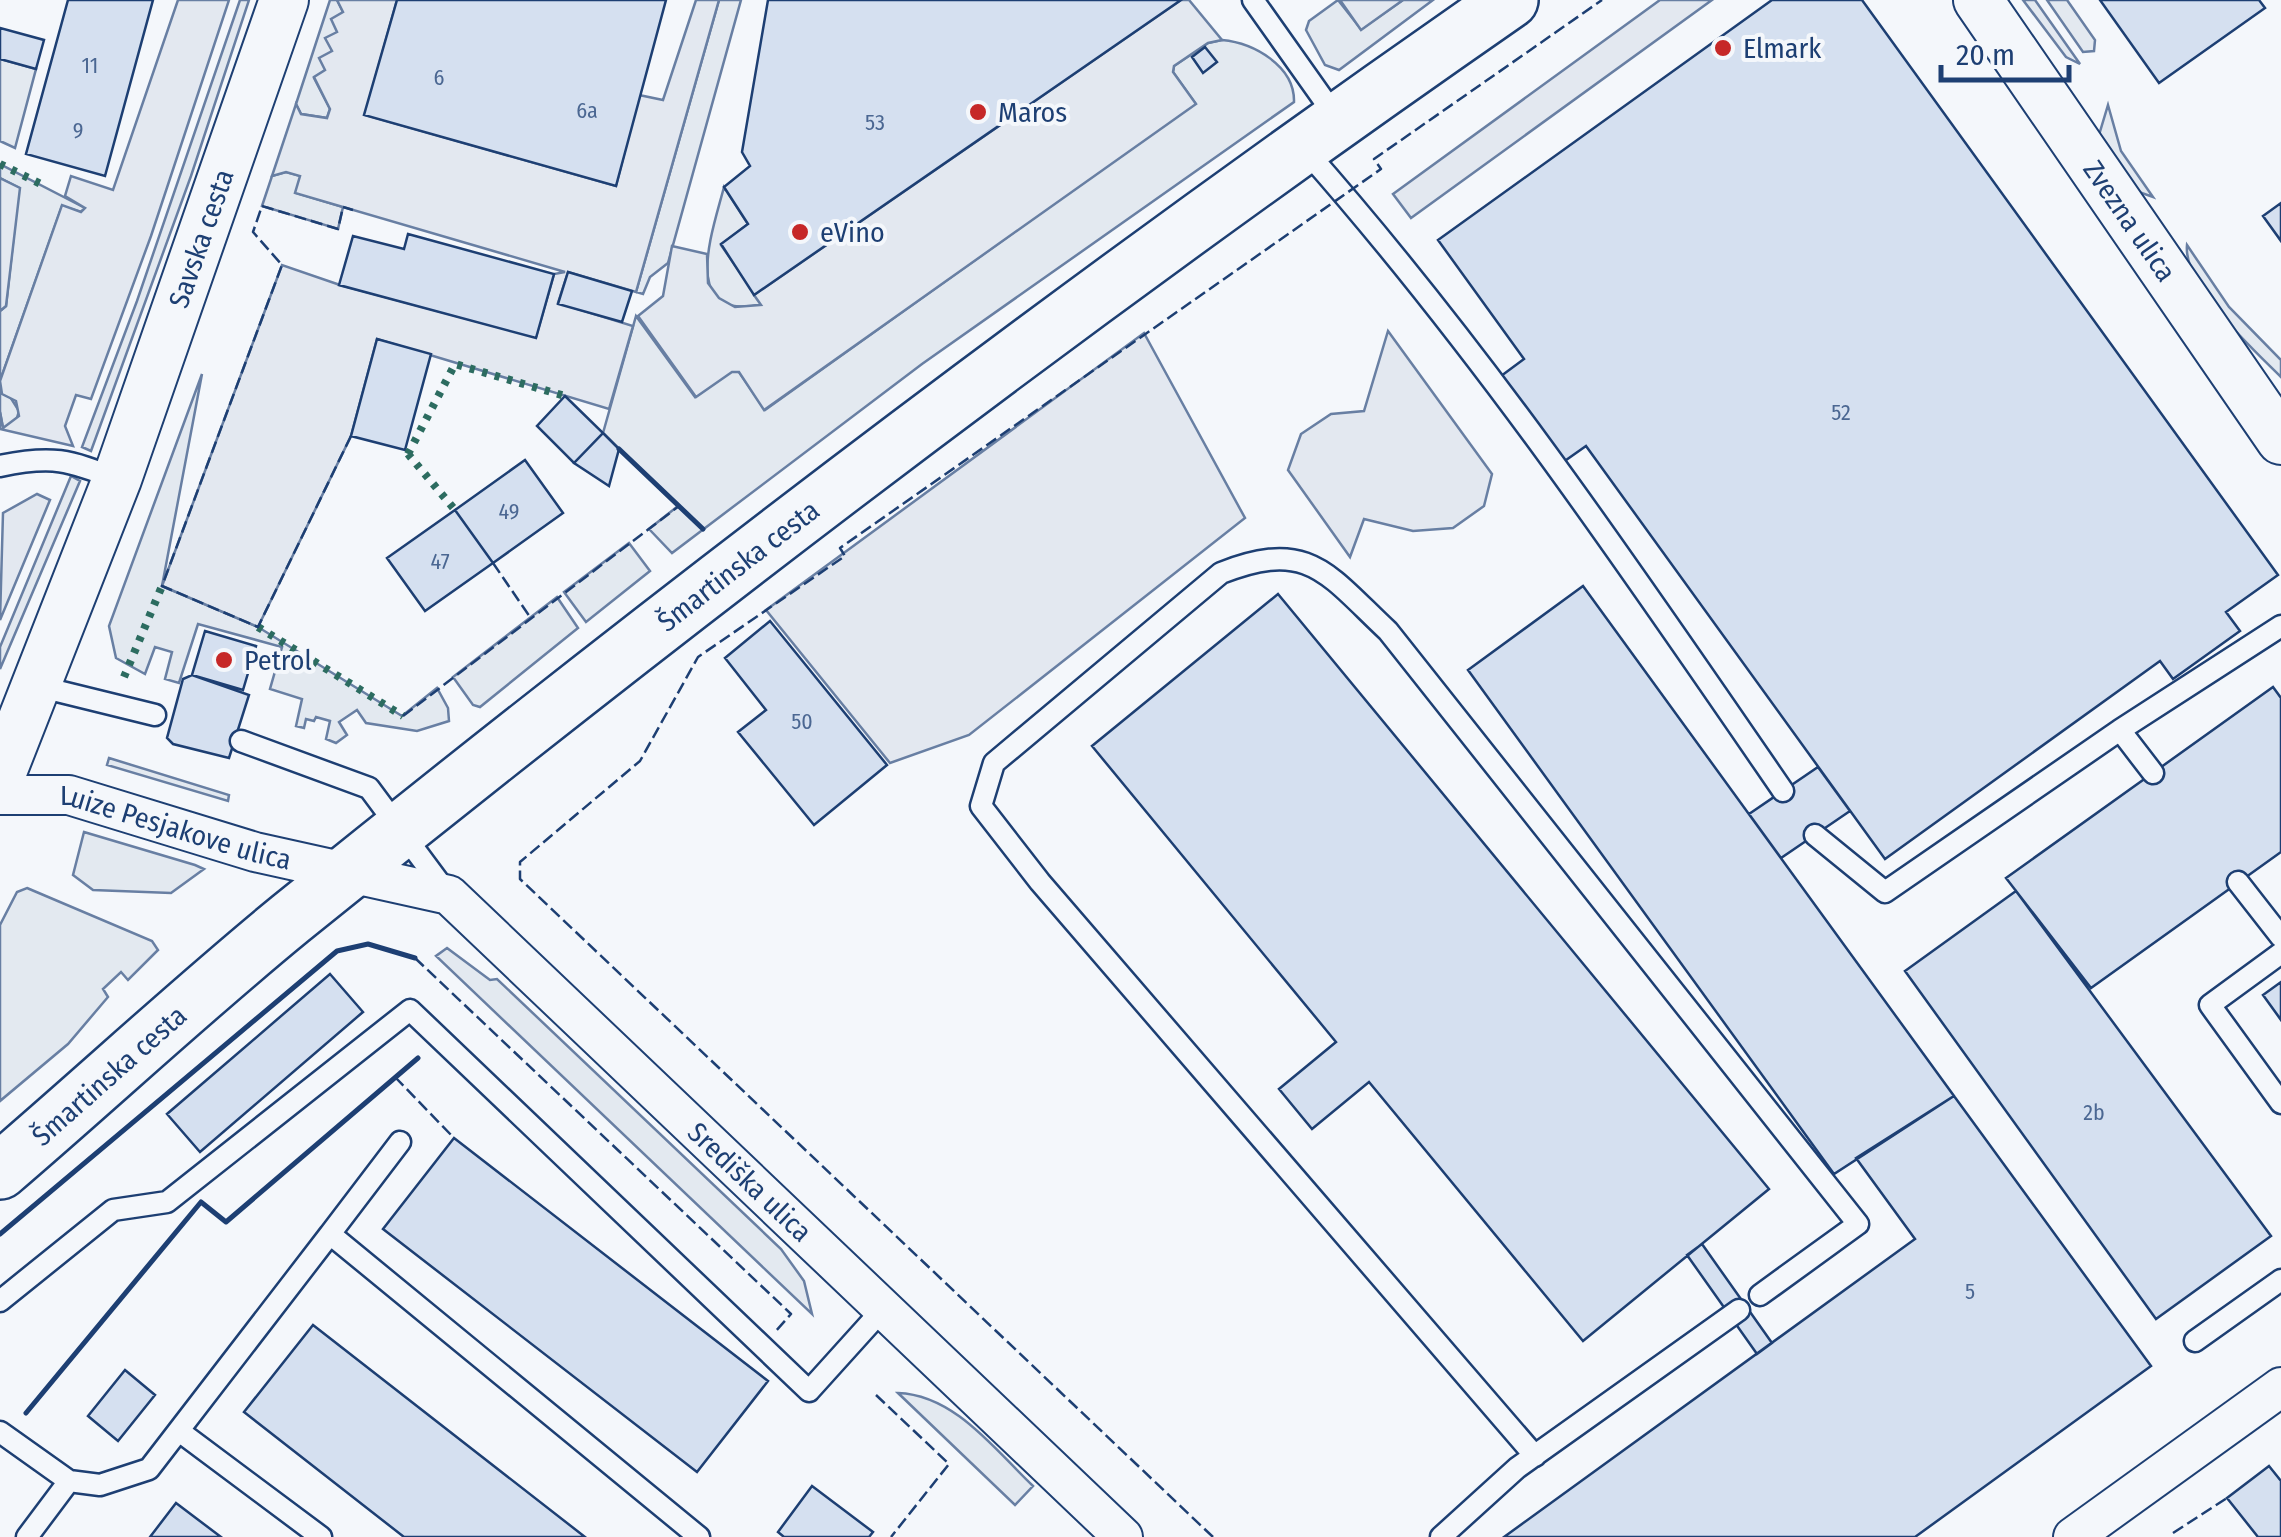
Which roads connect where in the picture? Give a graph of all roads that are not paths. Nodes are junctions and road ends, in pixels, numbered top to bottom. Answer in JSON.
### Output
{"nodes":[{"id":1,"x":284,"y":0,"type":"edge"},
{"id":2,"x":1253,"y":0,"type":"edge"},
{"id":3,"x":1510,"y":0,"type":"edge"},
{"id":4,"x":1978,"y":0,"type":"edge"},
{"id":5,"x":1321,"y":135,"type":"junction"},
{"id":6,"x":2281,"y":440,"type":"edge"},
{"id":7,"x":0,"y":466,"type":"edge"},
{"id":8,"x":117,"y":478,"type":"junction"},
{"id":9,"x":2281,"y":626,"type":"edge"},
{"id":10,"x":38,"y":686,"type":"junction"},
{"id":11,"x":155,"y":715,"type":"dead end"},
{"id":12,"x":2120,"y":730,"type":"junction"},
{"id":13,"x":240,"y":741,"type":"dead end"},
{"id":14,"x":2154,"y":772,"type":"dead end"},
{"id":15,"x":0,"y":777,"type":"edge"},
{"id":16,"x":1783,"y":791,"type":"dead end"},
{"id":17,"x":0,"y":795,"type":"edge"},
{"id":18,"x":403,"y":831,"type":"junction"},
{"id":19,"x":1815,"y":835,"type":"dead end"},
{"id":20,"x":350,"y":873,"type":"junction"},
{"id":21,"x":2238,"y":882,"type":"dead end"},
{"id":22,"x":449,"y":894,"type":"junction"},
{"id":23,"x":2281,"y":937,"type":"edge"},
{"id":24,"x":2281,"y":953,"type":"edge"},
{"id":25,"x":2281,"y":1103,"type":"edge"},
{"id":26,"x":400,"y":1142,"type":"dead end"},
{"id":27,"x":0,"y":1171,"type":"edge"},
{"id":28,"x":330,"y":1234,"type":"junction"},
{"id":29,"x":2281,"y":1280,"type":"edge"},
{"id":30,"x":1760,"y":1295,"type":"dead end"},
{"id":31,"x":0,"y":1302,"type":"edge"},
{"id":32,"x":883,"y":1309,"type":"junction"},
{"id":33,"x":1738,"y":1310,"type":"dead end"},
{"id":34,"x":2195,"y":1342,"type":"dead end"},
{"id":35,"x":2276,"y":1400,"type":"edge"},
{"id":36,"x":179,"y":1430,"type":"junction"},
{"id":37,"x":0,"y":1432,"type":"edge"},
{"id":38,"x":1535,"y":1456,"type":"junction"},
{"id":39,"x":69,"y":1480,"type":"junction"},
{"id":40,"x":27,"y":1537,"type":"edge"},
{"id":41,"x":321,"y":1537,"type":"edge"},
{"id":42,"x":700,"y":1537,"type":"edge"},
{"id":43,"x":1122,"y":1537,"type":"edge"},
{"id":44,"x":1441,"y":1537,"type":"edge"},
{"id":45,"x":2073,"y":1537,"type":"edge"}],
"edges":[{"from":1,"to":8,"type":"street","name":"Savska cesta"},
{"from":2,"to":5,"type":"lane"},
{"from":3,"to":5,"type":"main road","name":"Šmartinska cesta"},
{"from":4,"to":6,"type":"street","name":"Zvezna ulica"},
{"from":5,"to":16,"type":"lane"},
{"from":5,"to":18,"type":"main road","name":"Šmartinska cesta"},
{"from":7,"to":8,"type":"lane"},
{"from":8,"to":10,"type":"street","name":"Savska cesta"},
{"from":9,"to":12,"type":"lane"},
{"from":10,"to":11,"type":"lane"},
{"from":10,"to":15,"type":"street","name":"Savska cesta"},
{"from":12,"to":14,"type":"lane"},
{"from":12,"to":19,"type":"lane"},
{"from":13,"to":18,"type":"lane"},
{"from":17,"to":20,"type":"street","name":"Luize Pesjakove ulica"},
{"from":18,"to":20,"type":"main road","name":"Šmartinska cesta"},
{"from":18,"to":22,"type":"lane"},
{"from":20,"to":22,"type":"street"},
{"from":20,"to":27,"type":"main road","name":"Šmartinska cesta"},
{"from":21,"to":23,"type":"lane"},
{"from":22,"to":32,"type":"street","name":"Središka ulica"},
{"from":24,"to":25,"type":"lane"},
{"from":26,"to":28,"type":"lane"},
{"from":28,"to":36,"type":"lane"},
{"from":28,"to":42,"type":"lane"},
{"from":29,"to":34,"type":"lane"},
{"from":30,"to":38,"type":"lane"},
{"from":31,"to":32,"type":"lane"},
{"from":32,"to":43,"type":"street","name":"Središka ulica"},
{"from":33,"to":38,"type":"lane"},
{"from":35,"to":45,"type":"street"},
{"from":36,"to":39,"type":"lane"},
{"from":36,"to":41,"type":"lane"},
{"from":37,"to":39,"type":"lane"},
{"from":38,"to":44,"type":"lane"},
{"from":39,"to":40,"type":"lane"}]}
